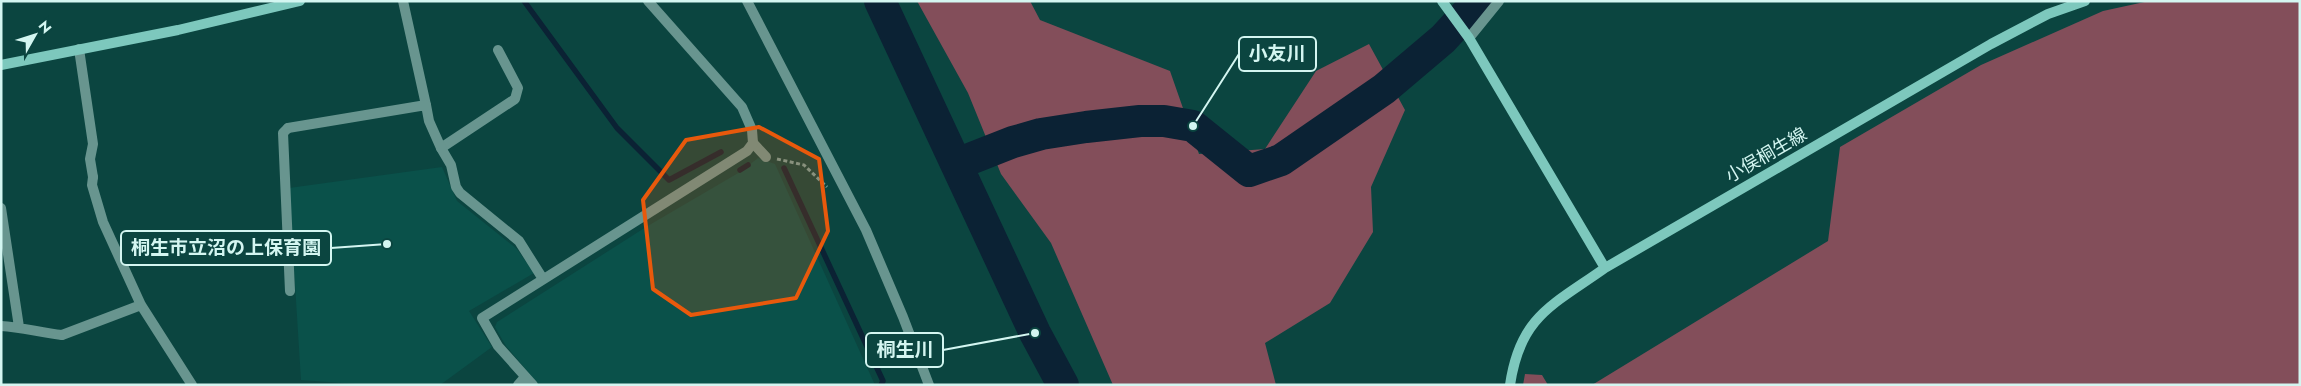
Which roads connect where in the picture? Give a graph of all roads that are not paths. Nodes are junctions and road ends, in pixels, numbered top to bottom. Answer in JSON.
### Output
{"nodes":[{"id":1,"x":300,"y":1,"type":"edge"},
{"id":2,"x":403,"y":1,"type":"edge"},
{"id":3,"x":648,"y":1,"type":"edge"},
{"id":4,"x":747,"y":1,"type":"edge"},
{"id":5,"x":1442,"y":1,"type":"edge"},
{"id":6,"x":1499,"y":1,"type":"edge"},
{"id":7,"x":2085,"y":1,"type":"edge"},
{"id":8,"x":1467,"y":35,"type":"junction"},
{"id":9,"x":79,"y":49,"type":"junction"},
{"id":10,"x":498,"y":50,"type":"dead end"},
{"id":11,"x":1,"y":65,"type":"edge"},
{"id":12,"x":426,"y":105,"type":"junction"},
{"id":13,"x":753,"y":143,"type":"junction"},
{"id":14,"x":441,"y":148,"type":"junction"},
{"id":15,"x":766,"y":157,"type":"road end"},
{"id":16,"x":1,"y":208,"type":"edge"},
{"id":17,"x":1605,"y":268,"type":"junction"},
{"id":18,"x":544,"y":279,"type":"junction"},
{"id":19,"x":290,"y":291,"type":"dead end"},
{"id":20,"x":141,"y":305,"type":"junction"},
{"id":21,"x":1,"y":326,"type":"edge"},
{"id":22,"x":19,"y":327,"type":"junction"},
{"id":23,"x":525,"y":377,"type":"junction"},
{"id":24,"x":192,"y":385,"type":"edge"},
{"id":25,"x":518,"y":385,"type":"edge"},
{"id":26,"x":532,"y":385,"type":"edge"},
{"id":27,"x":929,"y":385,"type":"edge"},
{"id":28,"x":1510,"y":385,"type":"edge"}],
"edges":[{"from":1,"to":9,"type":"main road"},
{"from":2,"to":12,"type":"street"},
{"from":3,"to":13,"type":"street"},
{"from":4,"to":27,"type":"street"},
{"from":5,"to":8,"type":"main road"},
{"from":6,"to":8,"type":"street"},
{"from":7,"to":17,"type":"main road","name":"小俣桐生線"},
{"from":8,"to":17,"type":"main road"},
{"from":9,"to":11,"type":"main road"},
{"from":9,"to":20,"type":"street"},
{"from":10,"to":14,"type":"street"},
{"from":12,"to":14,"type":"street"},
{"from":12,"to":19,"type":"street"},
{"from":13,"to":15,"type":"street"},
{"from":13,"to":18,"type":"street"},
{"from":14,"to":18,"type":"street"},
{"from":16,"to":22,"type":"street"},
{"from":17,"to":28,"type":"main road","name":"小俣桐生線"},
{"from":18,"to":23,"type":"street"},
{"from":20,"to":22,"type":"street"},
{"from":20,"to":24,"type":"street"},
{"from":21,"to":22,"type":"street"},
{"from":23,"to":25,"type":"street"},
{"from":23,"to":26,"type":"street"}]}
